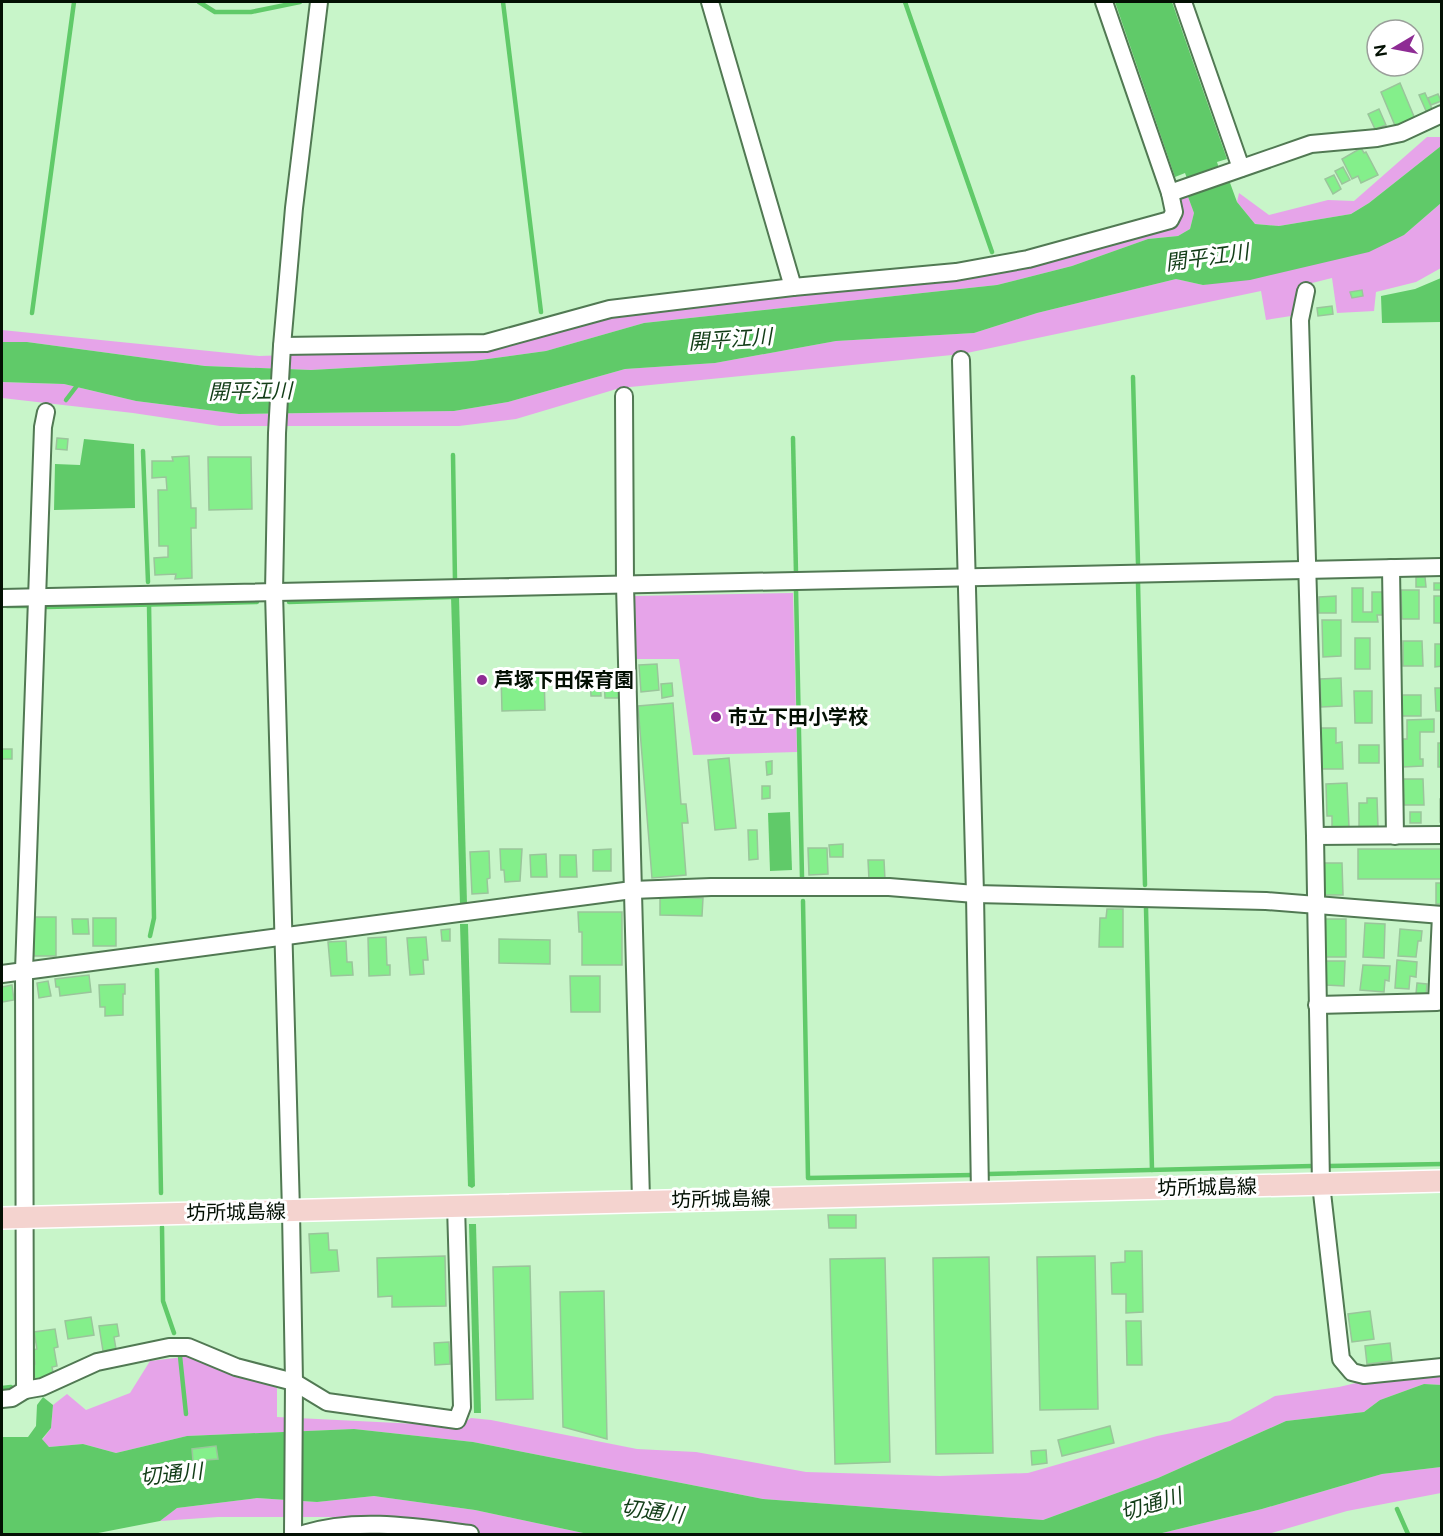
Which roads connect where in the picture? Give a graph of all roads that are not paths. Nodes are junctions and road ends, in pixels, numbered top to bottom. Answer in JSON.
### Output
{"nodes":[{"id":1,"x":319,"y":2,"type":"edge"},
{"id":2,"x":710,"y":2,"type":"edge"},
{"id":3,"x":1104,"y":2,"type":"edge"},
{"id":4,"x":1183,"y":2,"type":"edge"},
{"id":5,"x":1442,"y":114,"type":"edge"},
{"id":6,"x":1237,"y":170,"type":"junction"},
{"id":7,"x":1174,"y":192,"type":"junction"},
{"id":8,"x":792,"y":287,"type":"junction"},
{"id":9,"x":1306,"y":291,"type":"dead end"},
{"id":10,"x":282,"y":350,"type":"junction"},
{"id":11,"x":961,"y":360,"type":"dead end"},
{"id":12,"x":624,"y":396,"type":"dead end"},
{"id":13,"x":46,"y":412,"type":"dead end"},
{"id":14,"x":1442,"y":567,"type":"edge"},
{"id":15,"x":1391,"y":568,"type":"junction"},
{"id":16,"x":1307,"y":569,"type":"junction"},
{"id":17,"x":967,"y":578,"type":"junction"},
{"id":18,"x":625,"y":585,"type":"junction"},
{"id":19,"x":274,"y":592,"type":"junction"},
{"id":20,"x":2,"y":598,"type":"edge"},
{"id":21,"x":37,"y":598,"type":"junction"},
{"id":22,"x":1442,"y":835,"type":"edge"},
{"id":23,"x":1315,"y":836,"type":"junction"},
{"id":24,"x":1395,"y":836,"type":"junction"},
{"id":25,"x":632,"y":890,"type":"junction"},
{"id":26,"x":975,"y":894,"type":"junction"},
{"id":27,"x":1315,"y":904,"type":"junction"},
{"id":28,"x":1441,"y":915,"type":"edge"},
{"id":29,"x":282,"y":938,"type":"junction"},
{"id":30,"x":24,"y":971,"type":"junction"},
{"id":31,"x":2,"y":974,"type":"edge"},
{"id":32,"x":1317,"y":1005,"type":"junction"},
{"id":33,"x":1442,"y":1181,"type":"edge"},
{"id":34,"x":1321,"y":1184,"type":"junction"},
{"id":35,"x":980,"y":1193,"type":"junction"},
{"id":36,"x":641,"y":1200,"type":"junction"},
{"id":37,"x":456,"y":1206,"type":"junction"},
{"id":38,"x":291,"y":1211,"type":"junction"},
{"id":39,"x":24,"y":1217,"type":"junction"},
{"id":40,"x":2,"y":1218,"type":"edge"},
{"id":41,"x":1442,"y":1367,"type":"edge"},
{"id":42,"x":294,"y":1382,"type":"junction"},
{"id":43,"x":25,"y":1390,"type":"junction"},
{"id":44,"x":2,"y":1399,"type":"edge"},
{"id":45,"x":296,"y":1530,"type":"edge"},
{"id":46,"x":470,"y":1534,"type":"edge"}],
"edges":[{"from":1,"to":10,"type":"street"},
{"from":2,"to":8,"type":"street"},
{"from":3,"to":7,"type":"street"},
{"from":4,"to":6,"type":"street"},
{"from":5,"to":6,"type":"street"},
{"from":6,"to":7,"type":"street"},
{"from":7,"to":8,"type":"street"},
{"from":8,"to":10,"type":"street"},
{"from":9,"to":16,"type":"street"},
{"from":10,"to":19,"type":"street"},
{"from":11,"to":17,"type":"street"},
{"from":12,"to":18,"type":"street"},
{"from":13,"to":21,"type":"street"},
{"from":14,"to":15,"type":"street"},
{"from":15,"to":16,"type":"street"},
{"from":15,"to":24,"type":"street"},
{"from":16,"to":17,"type":"street"},
{"from":16,"to":23,"type":"street"},
{"from":17,"to":18,"type":"street"},
{"from":17,"to":26,"type":"street"},
{"from":18,"to":19,"type":"street"},
{"from":18,"to":25,"type":"street"},
{"from":19,"to":21,"type":"street"},
{"from":19,"to":29,"type":"street"},
{"from":20,"to":21,"type":"street"},
{"from":21,"to":30,"type":"street"},
{"from":22,"to":24,"type":"street"},
{"from":23,"to":24,"type":"street"},
{"from":23,"to":27,"type":"street"},
{"from":25,"to":26,"type":"street"},
{"from":25,"to":29,"type":"street"},
{"from":25,"to":36,"type":"street"},
{"from":26,"to":27,"type":"street"},
{"from":26,"to":35,"type":"street"},
{"from":27,"to":28,"type":"street"},
{"from":27,"to":32,"type":"street"},
{"from":28,"to":32,"type":"street"},
{"from":29,"to":30,"type":"street"},
{"from":29,"to":38,"type":"street"},
{"from":30,"to":31,"type":"street"},
{"from":30,"to":39,"type":"street"},
{"from":32,"to":34,"type":"street"},
{"from":33,"to":34,"type":"main road","name":"坊所城島線"},
{"from":34,"to":35,"type":"main road","name":"坊所城島線"},
{"from":34,"to":41,"type":"street"},
{"from":35,"to":36,"type":"main road","name":"坊所城島線"},
{"from":36,"to":37,"type":"main road","name":"坊所城島線"},
{"from":37,"to":38,"type":"main road","name":"坊所城島線"},
{"from":37,"to":42,"type":"street"},
{"from":38,"to":39,"type":"main road","name":"坊所城島線"},
{"from":38,"to":42,"type":"street"},
{"from":39,"to":40,"type":"main road","name":"坊所城島線"},
{"from":39,"to":43,"type":"street"},
{"from":42,"to":43,"type":"street"},
{"from":42,"to":45,"type":"street"},
{"from":43,"to":44,"type":"street"},
{"from":45,"to":46,"type":"street"}]}
